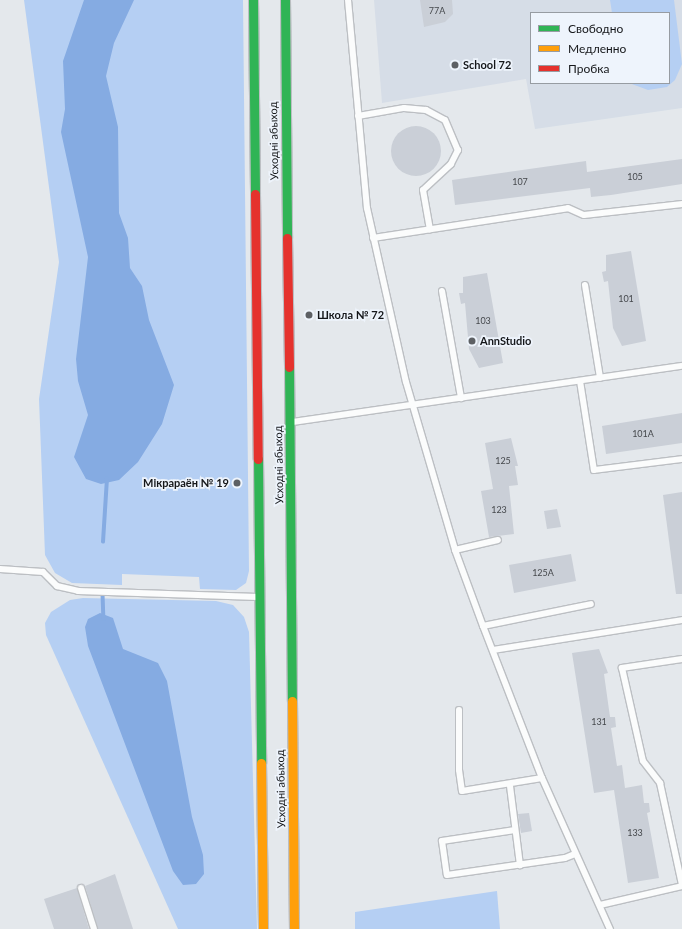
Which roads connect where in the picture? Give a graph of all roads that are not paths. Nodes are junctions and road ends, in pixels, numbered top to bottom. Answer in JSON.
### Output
{"nodes":[{"id":1,"x":253,"y":0,"type":"edge"},
{"id":2,"x":284,"y":0,"type":"edge"},
{"id":3,"x":348,"y":0,"type":"edge"},
{"id":4,"x":358,"y":116,"type":"junction"},
{"id":5,"x":682,"y":204,"type":"edge"},
{"id":6,"x":430,"y":229,"type":"junction"},
{"id":7,"x":373,"y":238,"type":"junction"},
{"id":8,"x":585,"y":285,"type":"dead end"},
{"id":9,"x":442,"y":291,"type":"dead end"},
{"id":10,"x":682,"y":366,"type":"edge"},
{"id":11,"x":600,"y":378,"type":"junction"},
{"id":12,"x":580,"y":381,"type":"junction"},
{"id":13,"x":461,"y":398,"type":"junction"},
{"id":14,"x":414,"y":406,"type":"junction"},
{"id":15,"x":290,"y":422,"type":"junction"},
{"id":16,"x":682,"y":459,"type":"edge"},
{"id":17,"x":498,"y":540,"type":"dead end"},
{"id":18,"x":455,"y":550,"type":"junction"},
{"id":19,"x":0,"y":569,"type":"edge"},
{"id":20,"x":260,"y":597,"type":"junction"},
{"id":21,"x":590,"y":604,"type":"dead end"},
{"id":22,"x":682,"y":620,"type":"edge"},
{"id":23,"x":483,"y":626,"type":"junction"},
{"id":24,"x":493,"y":650,"type":"junction"},
{"id":25,"x":682,"y":659,"type":"edge"},
{"id":26,"x":459,"y":710,"type":"dead end"},
{"id":27,"x":542,"y":778,"type":"junction"},
{"id":28,"x":510,"y":786,"type":"junction"},
{"id":29,"x":515,"y":830,"type":"junction"},
{"id":30,"x":575,"y":854,"type":"junction"},
{"id":31,"x":520,"y":865,"type":"junction"},
{"id":32,"x":682,"y":885,"type":"edge"},
{"id":33,"x":81,"y":888,"type":"dead end"},
{"id":34,"x":600,"y":906,"type":"junction"},
{"id":35,"x":94,"y":929,"type":"edge"},
{"id":36,"x":263,"y":929,"type":"edge"},
{"id":37,"x":294,"y":929,"type":"edge"},
{"id":38,"x":610,"y":929,"type":"edge"}],
"edges":[{"from":1,"to":20,"type":"main road","name":"Усходні абыход"},
{"from":2,"to":15,"type":"main road","name":"Усходні абыход"},
{"from":3,"to":4,"type":"lane"},
{"from":4,"to":6,"type":"lane"},
{"from":4,"to":7,"type":"lane"},
{"from":5,"to":6,"type":"lane"},
{"from":6,"to":7,"type":"lane"},
{"from":7,"to":14,"type":"lane"},
{"from":8,"to":11,"type":"lane"},
{"from":9,"to":13,"type":"lane"},
{"from":10,"to":11,"type":"lane"},
{"from":11,"to":12,"type":"lane"},
{"from":12,"to":13,"type":"lane"},
{"from":12,"to":16,"type":"lane"},
{"from":13,"to":14,"type":"lane"},
{"from":14,"to":15,"type":"lane"},
{"from":14,"to":18,"type":"lane"},
{"from":15,"to":37,"type":"main road","name":"Усходні абыход"},
{"from":17,"to":18,"type":"lane"},
{"from":18,"to":23,"type":"lane"},
{"from":19,"to":20,"type":"lane"},
{"from":20,"to":36,"type":"main road","name":"Усходні абыход"},
{"from":21,"to":23,"type":"lane"},
{"from":22,"to":24,"type":"lane"},
{"from":23,"to":24,"type":"lane"},
{"from":24,"to":27,"type":"lane"},
{"from":25,"to":32,"type":"lane"},
{"from":26,"to":28,"type":"lane"},
{"from":27,"to":28,"type":"lane"},
{"from":27,"to":30,"type":"lane"},
{"from":28,"to":29,"type":"lane"},
{"from":29,"to":31,"type":"lane"},
{"from":29,"to":31,"type":"lane"},
{"from":30,"to":31,"type":"lane"},
{"from":30,"to":34,"type":"lane"},
{"from":32,"to":34,"type":"lane"},
{"from":33,"to":35,"type":"lane"},
{"from":34,"to":38,"type":"lane"}]}
